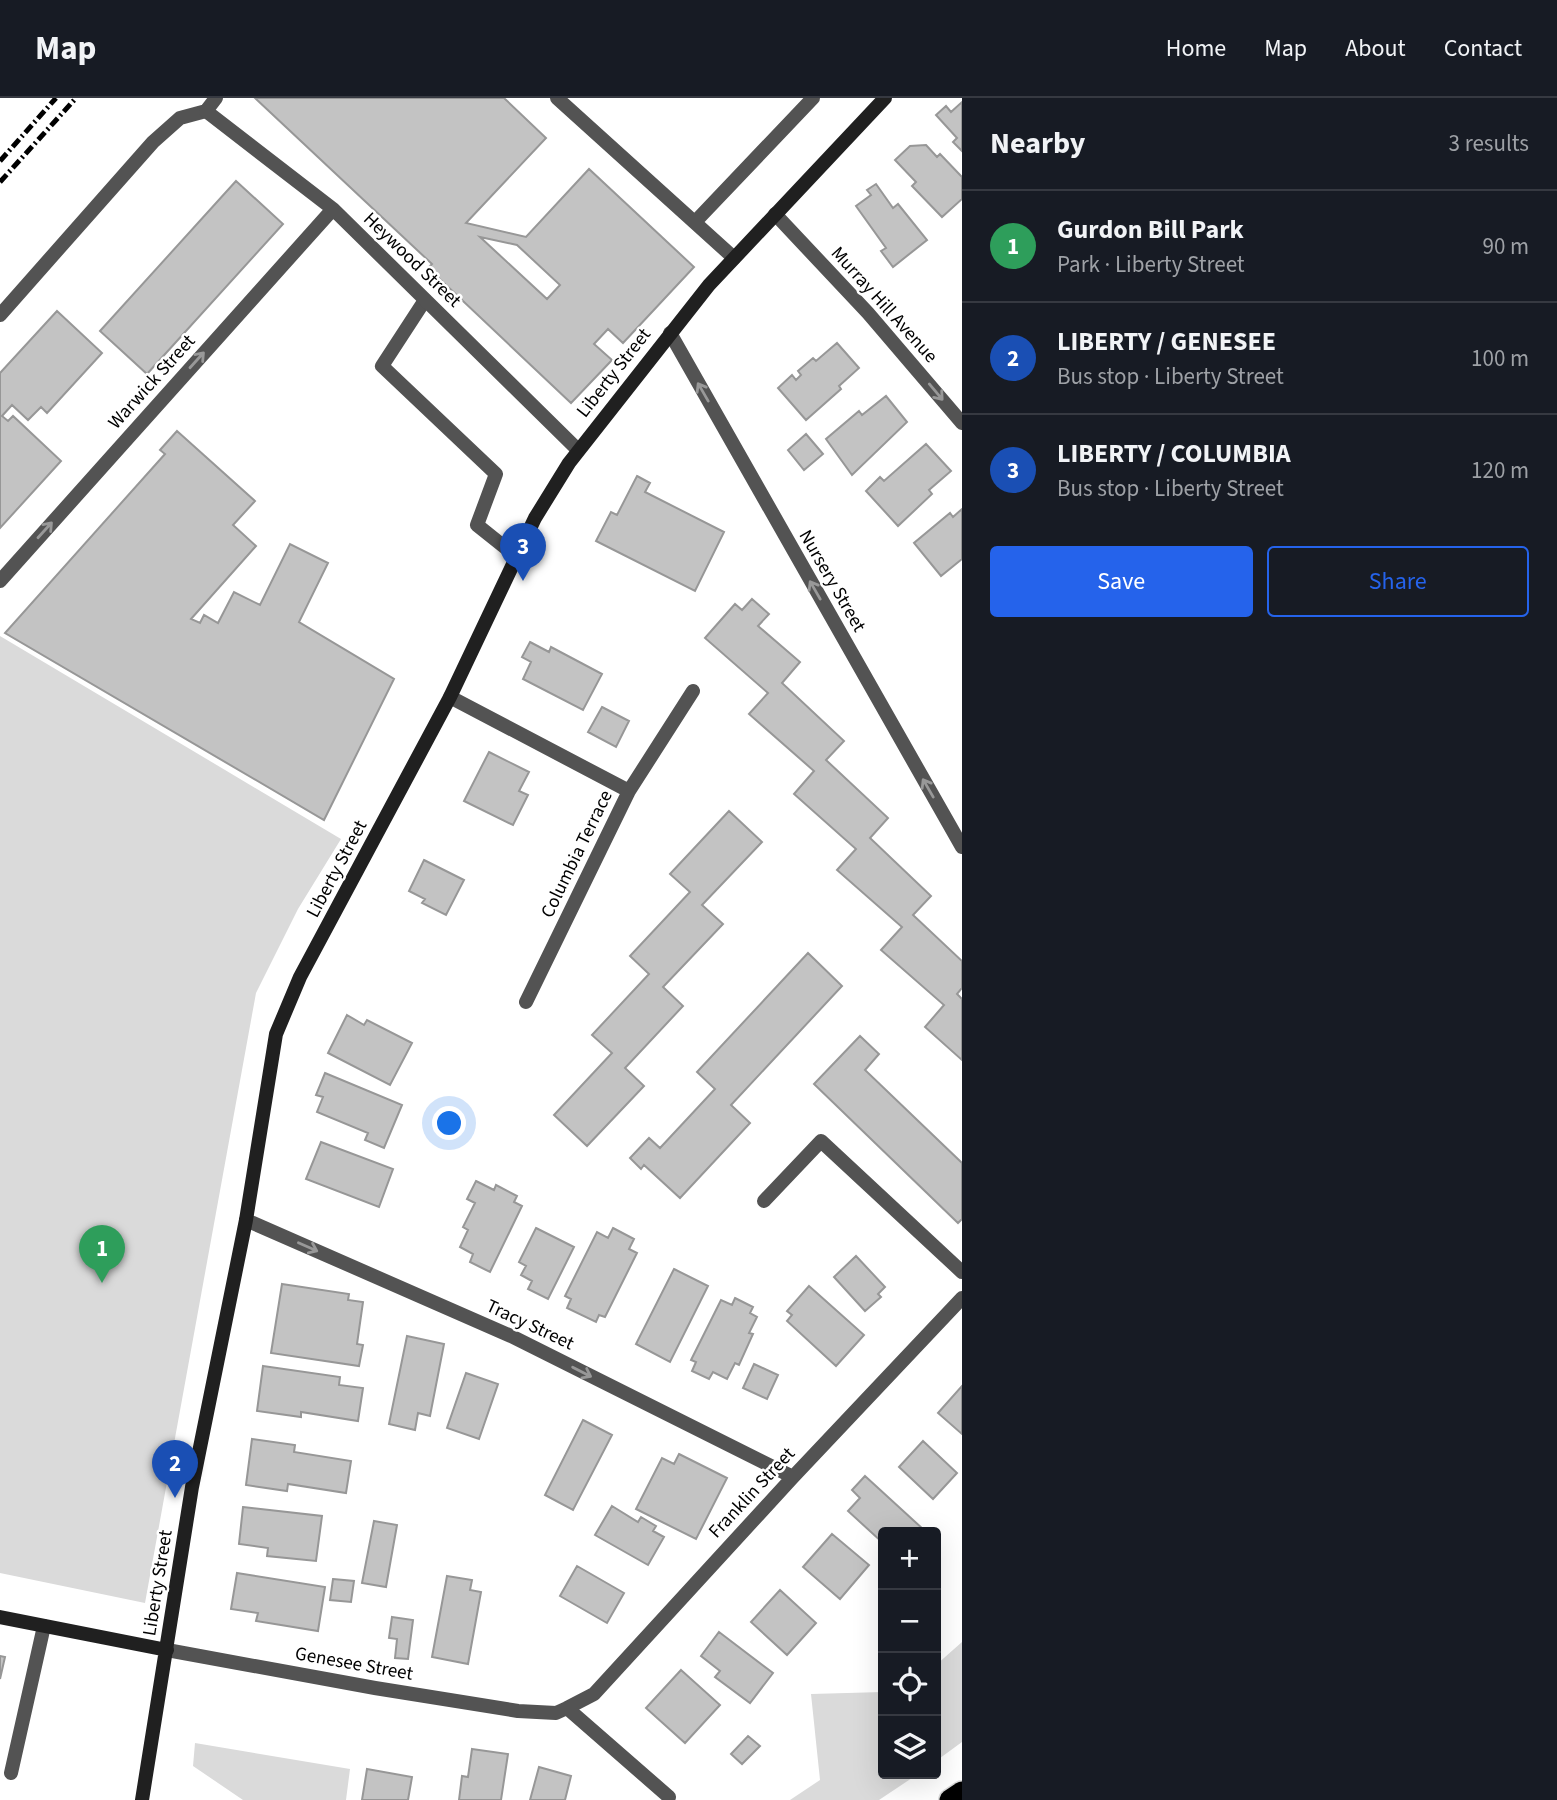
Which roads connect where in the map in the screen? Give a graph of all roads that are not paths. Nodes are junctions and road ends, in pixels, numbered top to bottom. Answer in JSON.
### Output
{"nodes":[{"id":1,"x":216,"y":98,"type":"edge"},
{"id":2,"x":557,"y":98,"type":"edge"},
{"id":3,"x":813,"y":98,"type":"edge"},
{"id":4,"x":885,"y":98,"type":"edge"},
{"id":5,"x":206,"y":111,"type":"junction"},
{"id":6,"x":333,"y":209,"type":"junction"},
{"id":7,"x":775,"y":214,"type":"junction"},
{"id":8,"x":695,"y":222,"type":"junction"},
{"id":9,"x":734,"y":258,"type":"junction"},
{"id":10,"x":425,"y":300,"type":"junction"},
{"id":11,"x":0,"y":316,"type":"edge"},
{"id":12,"x":670,"y":333,"type":"junction"},
{"id":13,"x":962,"y":423,"type":"edge"},
{"id":14,"x":579,"y":450,"type":"junction"},
{"id":15,"x":516,"y":557,"type":"junction"},
{"id":16,"x":0,"y":581,"type":"edge"},
{"id":17,"x":693,"y":691,"type":"dead end"},
{"id":18,"x":450,"y":697,"type":"junction"},
{"id":19,"x":629,"y":791,"type":"junction"},
{"id":20,"x":962,"y":847,"type":"edge"},
{"id":21,"x":526,"y":1002,"type":"dead end"},
{"id":22,"x":764,"y":1201,"type":"dead end"},
{"id":23,"x":246,"y":1220,"type":"junction"},
{"id":24,"x":962,"y":1272,"type":"edge"},
{"id":25,"x":962,"y":1298,"type":"edge"},
{"id":26,"x":793,"y":1477,"type":"junction"},
{"id":27,"x":0,"y":1617,"type":"edge"},
{"id":28,"x":44,"y":1626,"type":"junction"},
{"id":29,"x":167,"y":1650,"type":"junction"},
{"id":30,"x":567,"y":1708,"type":"junction"},
{"id":31,"x":11,"y":1773,"type":"dead end"},
{"id":32,"x":962,"y":1792,"type":"edge"},
{"id":33,"x":670,"y":1797,"type":"dead end"},
{"id":34,"x":142,"y":1800,"type":"edge"},
{"id":35,"x":950,"y":1800,"type":"edge"}],
"edges":[{"from":1,"to":5,"type":"street"},
{"from":2,"to":8,"type":"street"},
{"from":3,"to":8,"type":"street"},
{"from":4,"to":7,"type":"main road","name":"Liberty Street"},
{"from":5,"to":6,"type":"street","name":"Heywood Street"},
{"from":5,"to":11,"type":"street"},
{"from":6,"to":10,"type":"street","name":"Heywood Street"},
{"from":16,"to":6,"type":"street","name":"Warwick Street","one_way":true},
{"from":7,"to":9,"type":"main road","name":"Liberty Street"},
{"from":7,"to":13,"type":"street","name":"Murray Hill Avenue","one_way":true},
{"from":8,"to":9,"type":"street"},
{"from":9,"to":12,"type":"main road","name":"Liberty Street"},
{"from":10,"to":14,"type":"street","name":"Heywood Street"},
{"from":10,"to":15,"type":"street"},
{"from":12,"to":14,"type":"main road","name":"Liberty Street"},
{"from":20,"to":12,"type":"street","name":"Nursery Street","one_way":true},
{"from":14,"to":15,"type":"main road","name":"Liberty Street"},
{"from":15,"to":18,"type":"main road","name":"Liberty Street"},
{"from":17,"to":19,"type":"street"},
{"from":18,"to":19,"type":"street","name":"Columbia Terrace"},
{"from":18,"to":23,"type":"main road","name":"Liberty Street"},
{"from":19,"to":21,"type":"street","name":"Columbia Terrace"},
{"from":22,"to":24,"type":"street"},
{"from":23,"to":26,"type":"street","name":"Tracy Street","one_way":true},
{"from":23,"to":29,"type":"main road","name":"Liberty Street"},
{"from":25,"to":26,"type":"street","name":"Franklin Street"},
{"from":26,"to":30,"type":"street","name":"Franklin Street"},
{"from":27,"to":28,"type":"main road","name":"Genesee Street"},
{"from":28,"to":29,"type":"main road","name":"Genesee Street"},
{"from":28,"to":31,"type":"street"},
{"from":29,"to":30,"type":"street","name":"Genesee Street"},
{"from":29,"to":34,"type":"main road","name":"Liberty Street"},
{"from":30,"to":33,"type":"street"},
{"from":32,"to":35,"type":"highway"}]}
